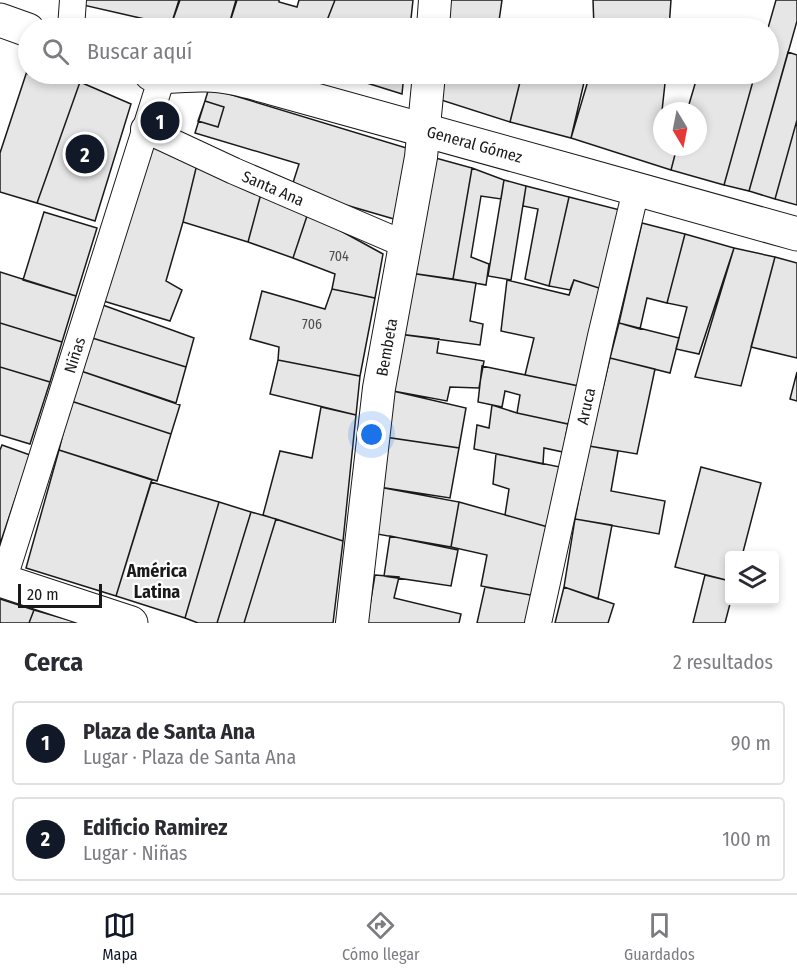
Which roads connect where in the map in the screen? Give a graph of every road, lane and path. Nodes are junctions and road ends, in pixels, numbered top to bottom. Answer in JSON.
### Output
{"nodes":[{"id":1,"x":73,"y":0,"type":"edge"},
{"id":2,"x":435,"y":0,"type":"edge"},
{"id":3,"x":72,"y":18,"type":"edge"},
{"id":4,"x":434,"y":18,"type":"edge"},
{"id":5,"x":0,"y":20,"type":"edge"},
{"id":6,"x":18,"y":26,"type":"edge"},
{"id":7,"x":154,"y":84,"type":"edge"},
{"id":8,"x":258,"y":84,"type":"edge"},
{"id":9,"x":428,"y":84,"type":"edge"},
{"id":10,"x":144,"y":129,"type":"junction"},
{"id":11,"x":424,"y":129,"type":"junction"},
{"id":12,"x":636,"y":190,"type":"junction"},
{"id":13,"x":797,"y":234,"type":"edge"},
{"id":14,"x":404,"y":244,"type":"junction"},
{"id":15,"x":1,"y":580,"type":"edge"},
{"id":16,"x":130,"y":623,"type":"edge"},
{"id":17,"x":352,"y":623,"type":"edge"},
{"id":18,"x":538,"y":623,"type":"edge"}],
"edges":[{"from":1,"to":3,"type":"street"},
{"from":2,"to":4,"type":"street"},
{"from":5,"to":6,"type":"main road"},
{"from":7,"to":10,"type":"street","name":"Niñas"},
{"from":8,"to":11,"type":"main road","name":"General Gómez"},
{"from":9,"to":11,"type":"street","name":"Bembeta"},
{"from":10,"to":14,"type":"street","name":"Santa Ana"},
{"from":10,"to":15,"type":"street","name":"Niñas"},
{"from":11,"to":12,"type":"main road","name":"General Gómez"},
{"from":11,"to":14,"type":"street","name":"Bembeta"},
{"from":12,"to":13,"type":"main road","name":"General Gómez"},
{"from":12,"to":18,"type":"street","name":"Aruca"},
{"from":14,"to":17,"type":"street","name":"Bembeta"},
{"from":15,"to":16,"type":"main road"}]}
